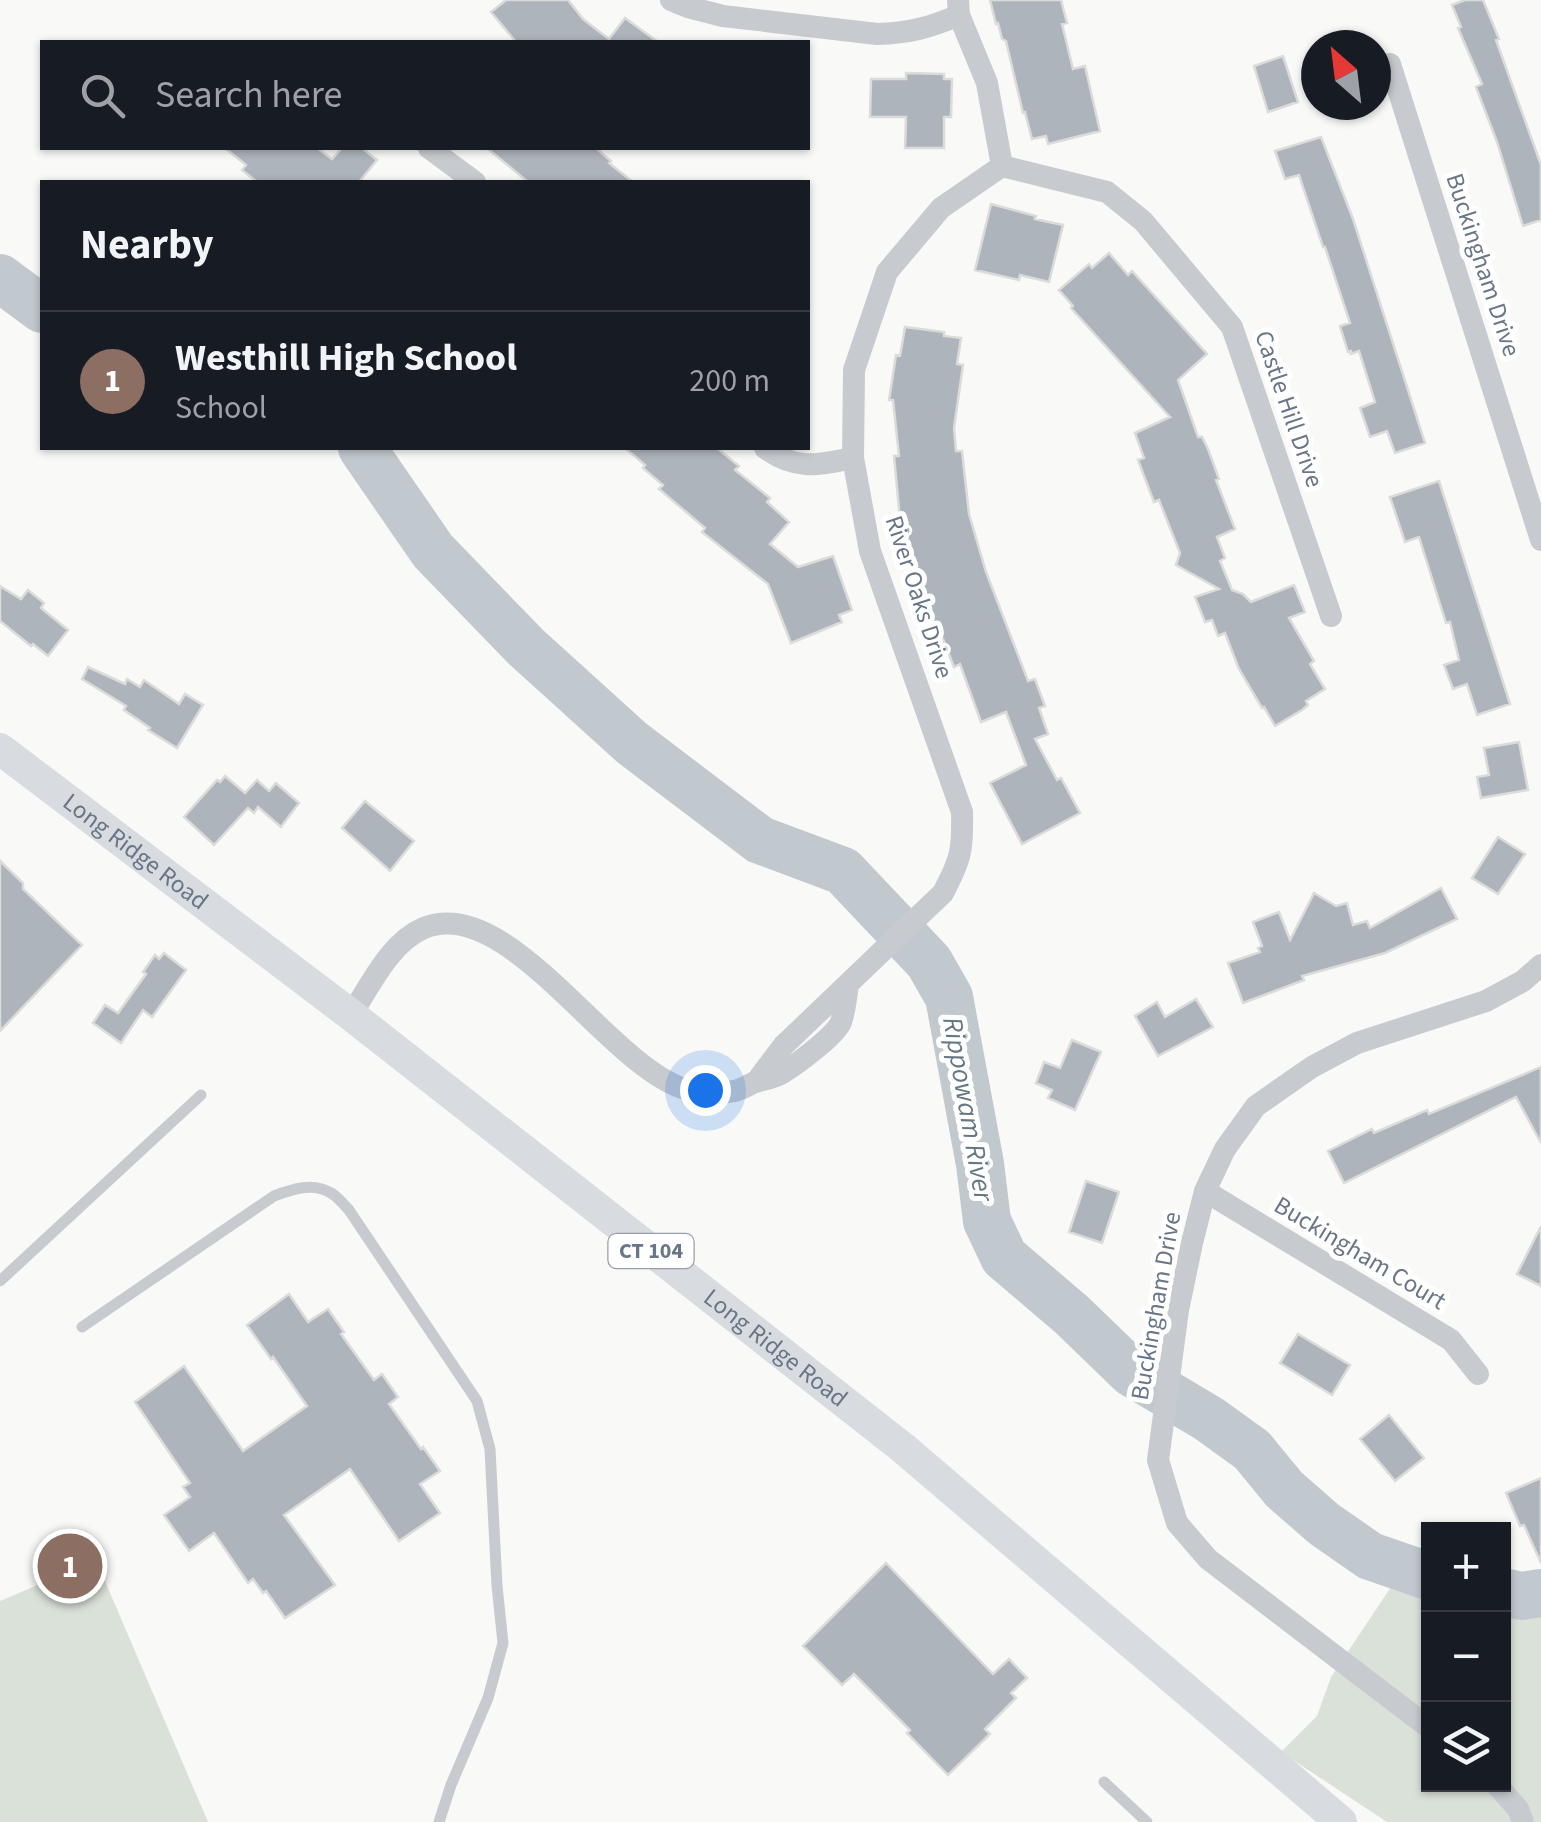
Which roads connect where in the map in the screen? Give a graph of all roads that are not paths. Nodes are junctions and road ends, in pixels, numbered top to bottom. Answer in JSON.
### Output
{"nodes":[{"id":1,"x":672,"y":0,"type":"edge"},
{"id":2,"x":958,"y":7,"type":"edge"},
{"id":3,"x":1391,"y":67,"type":"edge"},
{"id":4,"x":432,"y":150,"type":"edge"},
{"id":5,"x":1002,"y":166,"type":"junction"},
{"id":6,"x":472,"y":180,"type":"edge"},
{"id":7,"x":769,"y":450,"type":"edge"},
{"id":8,"x":853,"y":458,"type":"junction"},
{"id":9,"x":1541,"y":540,"type":"edge"},
{"id":10,"x":1331,"y":616,"type":"dead end"},
{"id":11,"x":0,"y":749,"type":"edge"},
{"id":12,"x":1541,"y":965,"type":"edge"},
{"id":13,"x":351,"y":1015,"type":"junction"},
{"id":14,"x":200,"y":1095,"type":"dead end"},
{"id":15,"x":1205,"y":1191,"type":"junction"},
{"id":16,"x":0,"y":1281,"type":"edge"},
{"id":17,"x":82,"y":1326,"type":"dead end"},
{"id":18,"x":1478,"y":1374,"type":"dead end"},
{"id":19,"x":1421,"y":1722,"type":"edge"},
{"id":20,"x":1104,"y":1782,"type":"dead end"},
{"id":21,"x":1503,"y":1792,"type":"edge"},
{"id":22,"x":439,"y":1822,"type":"edge"},
{"id":23,"x":1146,"y":1822,"type":"edge"},
{"id":24,"x":1341,"y":1822,"type":"edge"},
{"id":25,"x":1523,"y":1822,"type":"edge"}],
"edges":[{"from":1,"to":2,"type":"street"},
{"from":2,"to":5,"type":"street"},
{"from":3,"to":9,"type":"street","name":"Buckingham Drive"},
{"from":4,"to":6,"type":"street"},
{"from":5,"to":8,"type":"street","name":"River Oaks Drive"},
{"from":5,"to":10,"type":"street","name":"Castle Hill Drive"},
{"from":7,"to":8,"type":"street"},
{"from":8,"to":13,"type":"street","name":"River Oaks Drive"},
{"from":11,"to":13,"type":"main road","name":"Long Ridge Road","number":"CT 104"},
{"from":12,"to":15,"type":"street","name":"Buckingham Drive"},
{"from":13,"to":24,"type":"main road","name":"Long Ridge Road","number":"CT 104"},
{"from":14,"to":16,"type":"lane"},
{"from":15,"to":18,"type":"street","name":"Buckingham Court"},
{"from":15,"to":19,"type":"street","name":"Buckingham Drive"},
{"from":17,"to":22,"type":"lane"},
{"from":20,"to":23,"type":"lane"},
{"from":21,"to":25,"type":"street"}]}
